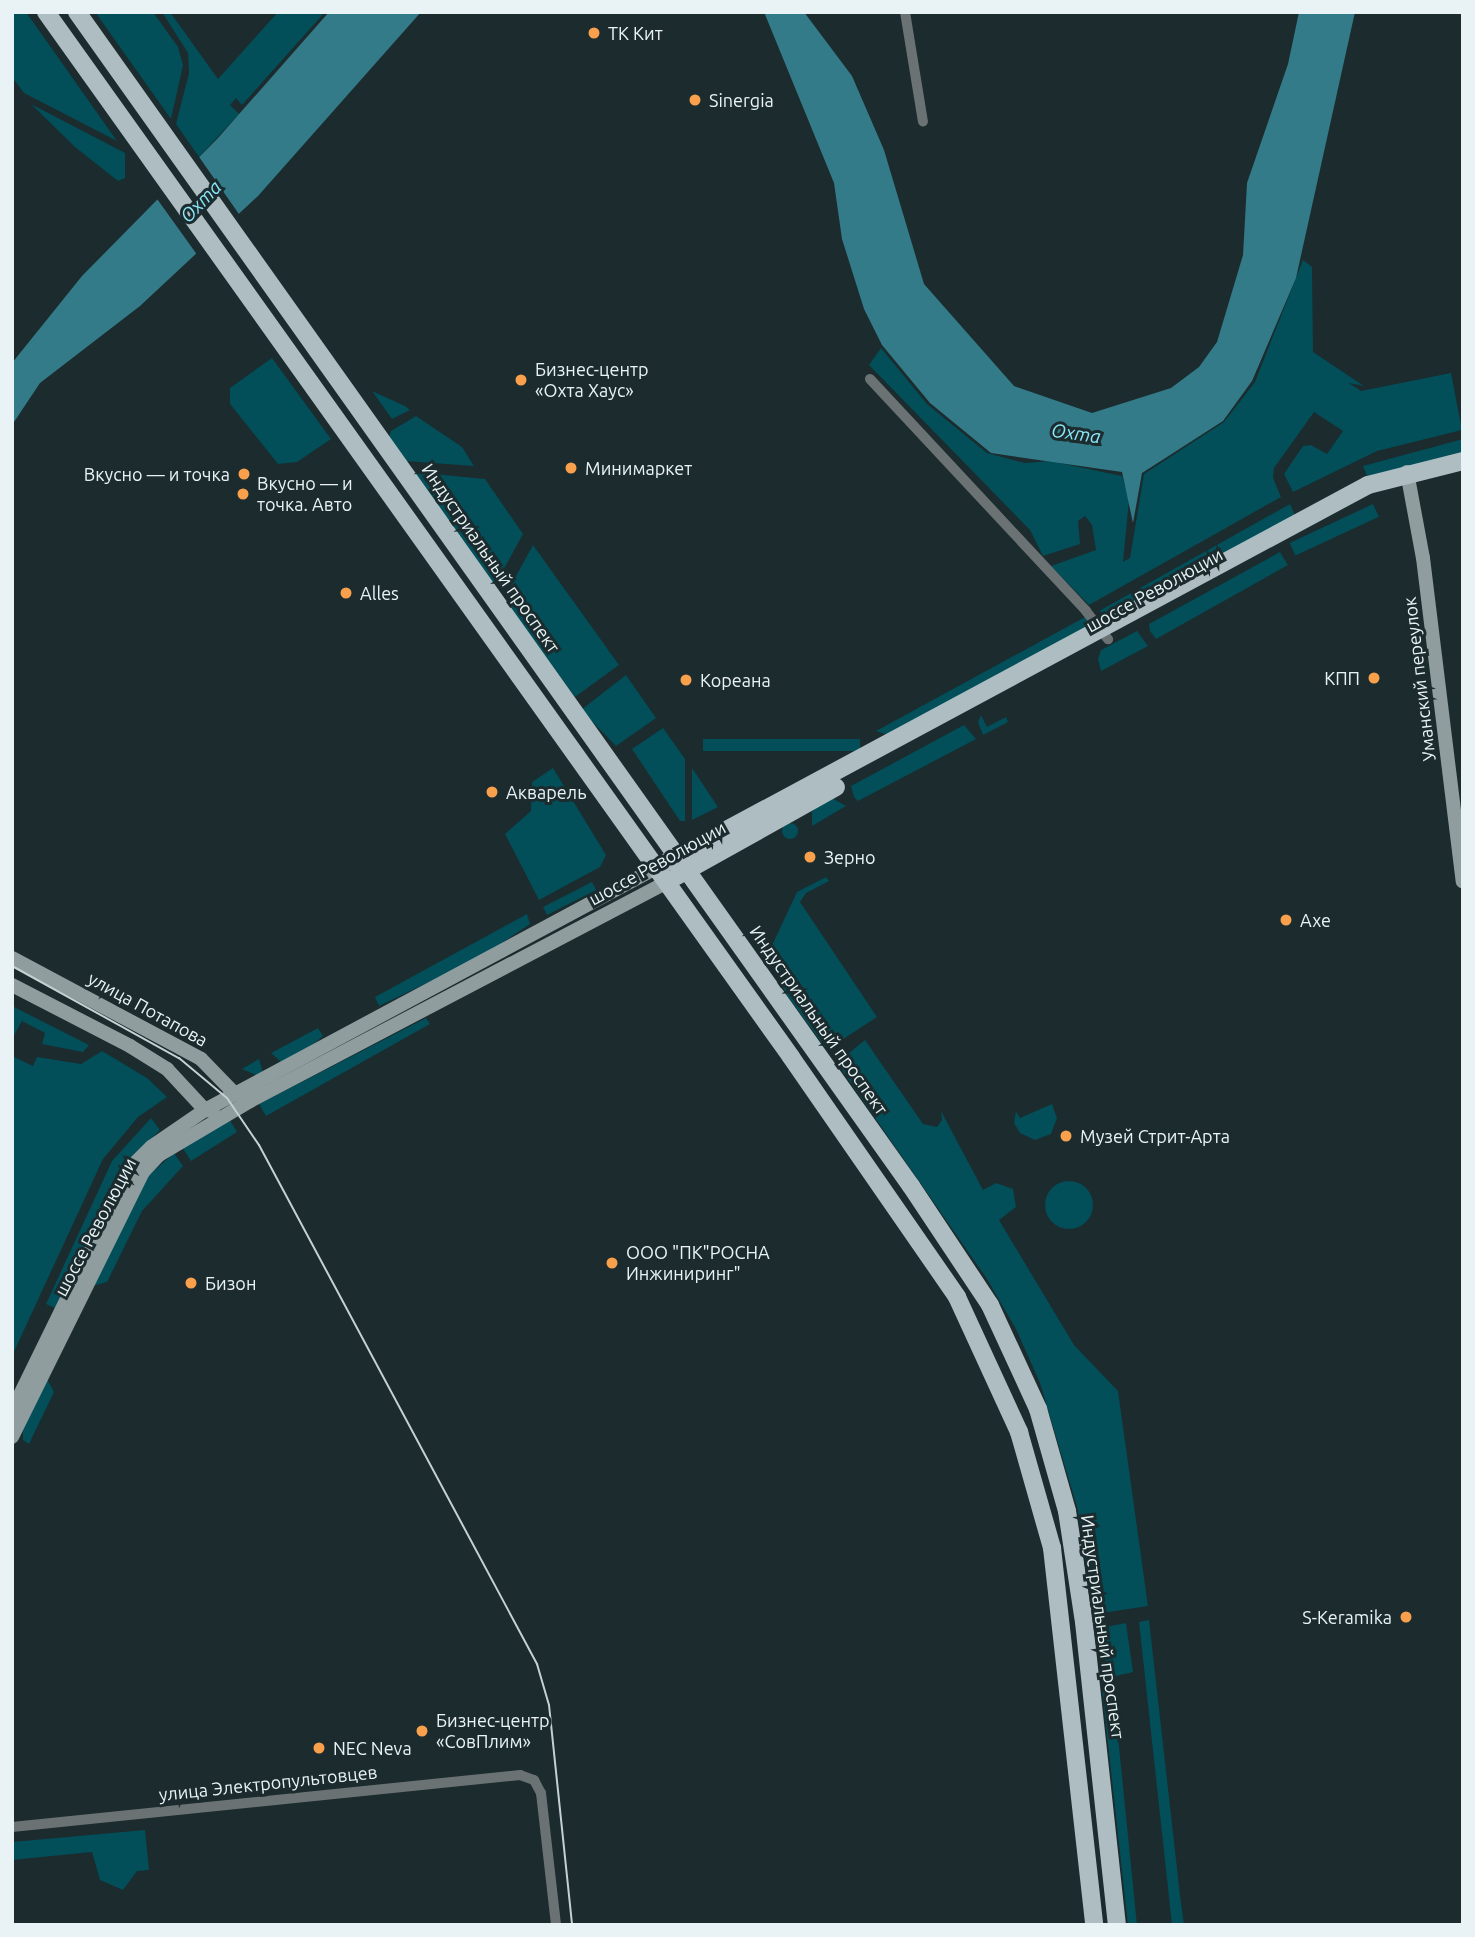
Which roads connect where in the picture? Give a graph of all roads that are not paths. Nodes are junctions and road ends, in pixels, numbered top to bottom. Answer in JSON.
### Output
{"nodes":[{"id":1,"x":46,"y":12,"type":"edge"},
{"id":2,"x":77,"y":12,"type":"edge"},
{"id":3,"x":905,"y":12,"type":"edge"},
{"id":4,"x":923,"y":122,"type":"dead end"},
{"id":5,"x":184,"y":163,"type":"junction"},
{"id":6,"x":165,"y":181,"type":"junction"},
{"id":7,"x":245,"y":248,"type":"junction"},
{"id":8,"x":225,"y":265,"type":"junction"},
{"id":9,"x":870,"y":379,"type":"dead end"},
{"id":10,"x":1463,"y":461,"type":"edge"},
{"id":11,"x":1463,"y":473,"type":"edge"},
{"id":12,"x":1408,"y":478,"type":"junction"},
{"id":13,"x":1105,"y":635,"type":"junction"},
{"id":14,"x":682,"y":863,"type":"junction"},
{"id":15,"x":660,"y":876,"type":"junction"},
{"id":16,"x":1463,"y":882,"type":"edge"},
{"id":17,"x":12,"y":958,"type":"edge"},
{"id":18,"x":12,"y":985,"type":"edge"},
{"id":19,"x":235,"y":1094,"type":"junction"},
{"id":20,"x":205,"y":1110,"type":"junction"},
{"id":21,"x":228,"y":1112,"type":"junction"},
{"id":22,"x":12,"y":1410,"type":"edge"},
{"id":23,"x":12,"y":1437,"type":"edge"},
{"id":24,"x":12,"y":1827,"type":"edge"},
{"id":25,"x":556,"y":1925,"type":"edge"},
{"id":26,"x":1094,"y":1925,"type":"edge"},
{"id":27,"x":1117,"y":1925,"type":"edge"}],
"edges":[{"from":1,"to":6,"type":"main road"},
{"from":2,"to":5,"type":"main road"},
{"from":3,"to":4,"type":"street"},
{"from":5,"to":6,"type":"main road"},
{"from":5,"to":7,"type":"main road","name":"Индустриальный проспект"},
{"from":6,"to":8,"type":"main road"},
{"from":7,"to":8,"type":"main road"},
{"from":7,"to":14,"type":"main road","name":"Индустриальный проспект"},
{"from":8,"to":15,"type":"main road"},
{"from":9,"to":13,"type":"street"},
{"from":10,"to":12,"type":"main road","name":"шоссе Революции"},
{"from":11,"to":12,"type":"main road","name":"шоссе Революции"},
{"from":12,"to":13,"type":"main road","name":"шоссе Революции"},
{"from":12,"to":16,"type":"main road","name":"Уманский переулок"},
{"from":13,"to":14,"type":"main road","name":"шоссе Революции"},
{"from":14,"to":15,"type":"main road","name":"шоссе Революции"},
{"from":14,"to":27,"type":"main road","name":"Индустриальный проспект"},
{"from":15,"to":19,"type":"main road","name":"шоссе Революции"},
{"from":15,"to":21,"type":"main road","name":"шоссе Революции"},
{"from":15,"to":26,"type":"main road"},
{"from":17,"to":19,"type":"main road","name":"улица Потапова"},
{"from":18,"to":20,"type":"main road"},
{"from":19,"to":20,"type":"main road","name":"шоссе Революции"},
{"from":19,"to":21,"type":"main road"},
{"from":20,"to":21,"type":"main road"},
{"from":20,"to":22,"type":"main road","name":"шоссе Революции"},
{"from":21,"to":23,"type":"main road","name":"шоссе Революции"},
{"from":24,"to":25,"type":"street","name":"улица Электропультовцев"}]}
